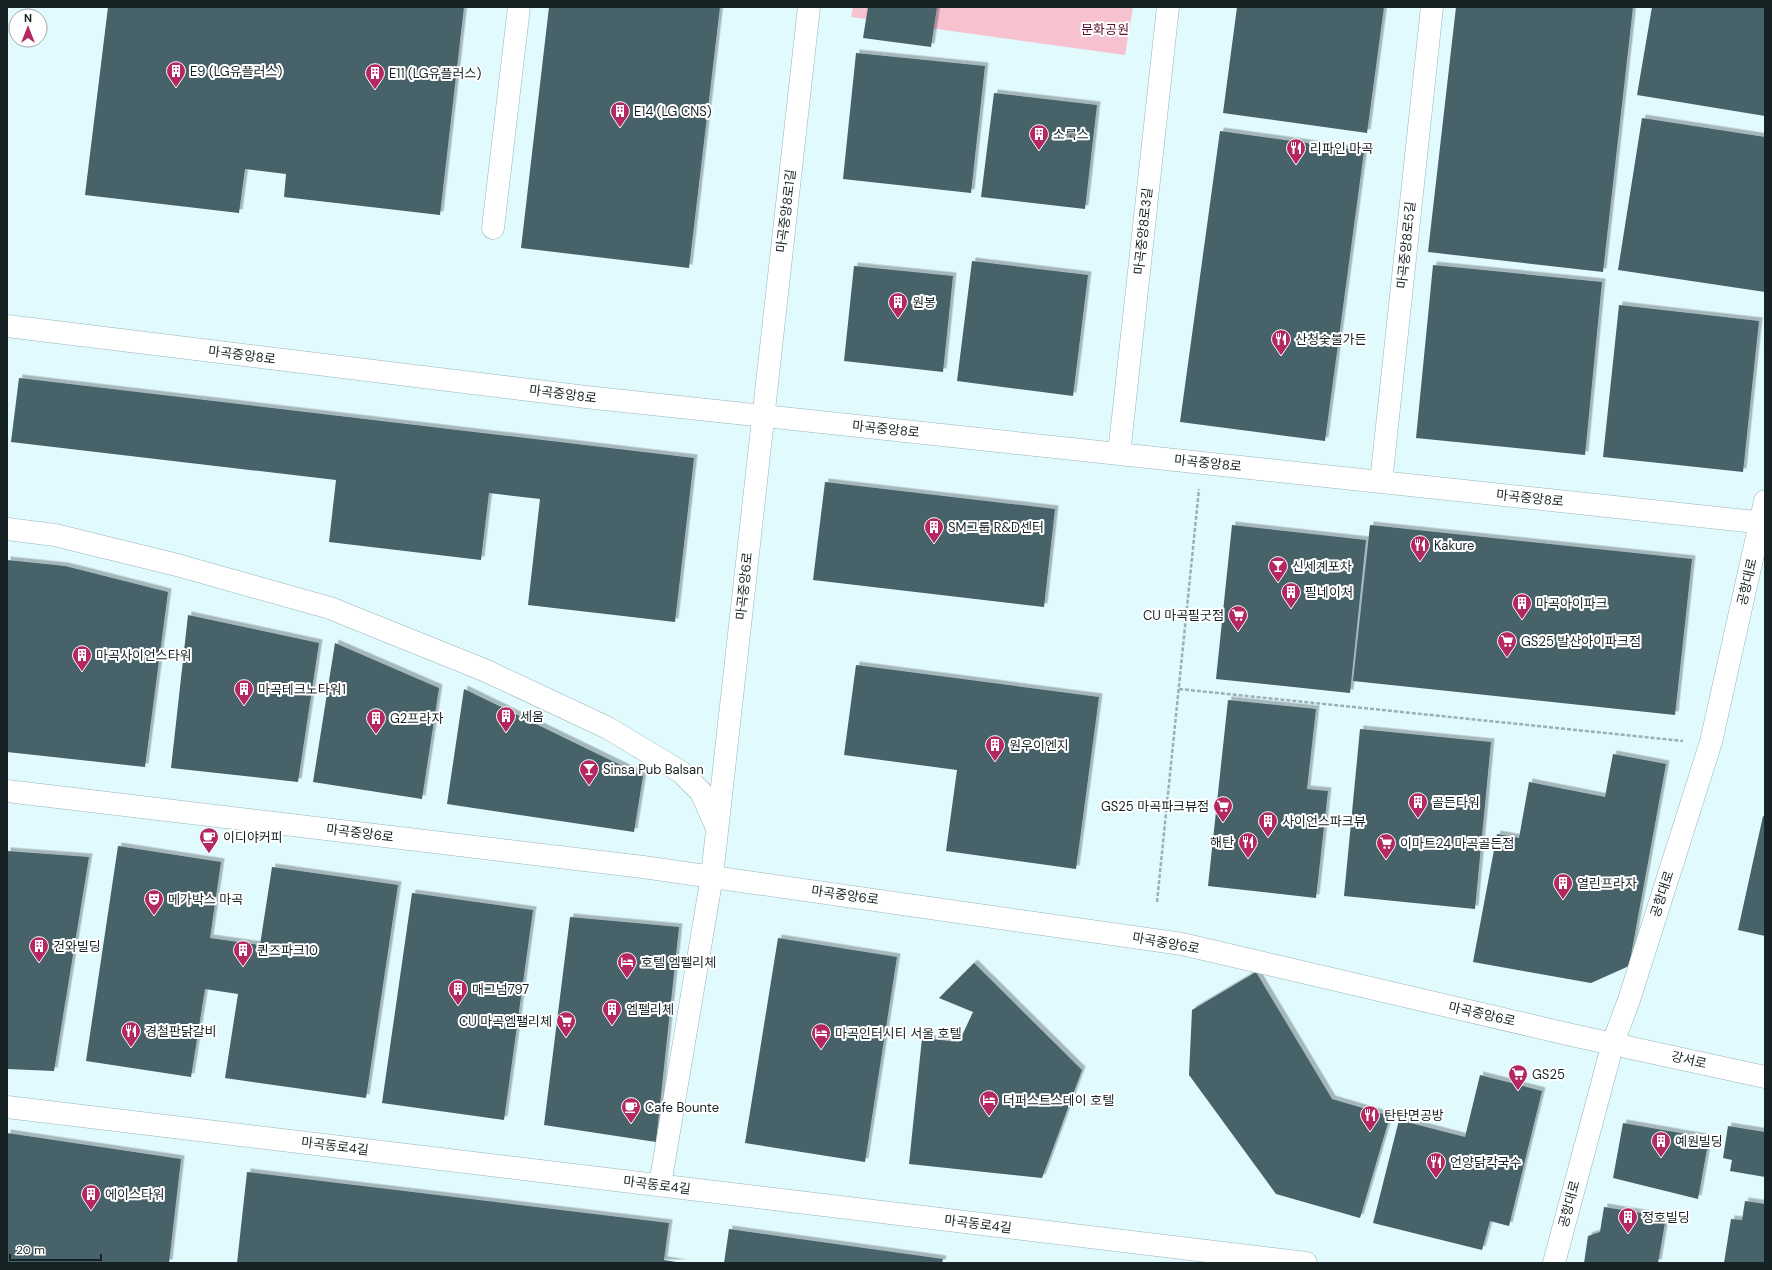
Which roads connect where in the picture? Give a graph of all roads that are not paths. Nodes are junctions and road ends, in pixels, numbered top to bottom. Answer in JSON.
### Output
{"nodes":[{"id":1,"x":519,"y":7,"type":"edge"},
{"id":2,"x":810,"y":7,"type":"edge"},
{"id":3,"x":1168,"y":7,"type":"edge"},
{"id":4,"x":1432,"y":7,"type":"edge"},
{"id":5,"x":493,"y":228,"type":"dead end"},
{"id":6,"x":7,"y":326,"type":"edge"},
{"id":7,"x":763,"y":416,"type":"junction"},
{"id":8,"x":1119,"y":454,"type":"junction"},
{"id":9,"x":1381,"y":482,"type":"junction"},
{"id":10,"x":1765,"y":501,"type":"edge"},
{"id":11,"x":1762,"y":523,"type":"edge"},
{"id":12,"x":7,"y":529,"type":"edge"},
{"id":13,"x":7,"y":791,"type":"edge"},
{"id":14,"x":717,"y":828,"type":"junction"},
{"id":15,"x":712,"y":876,"type":"junction"},
{"id":16,"x":1613,"y":1043,"type":"junction"},
{"id":17,"x":1765,"y":1077,"type":"edge"},
{"id":18,"x":7,"y":1107,"type":"edge"},
{"id":19,"x":660,"y":1186,"type":"junction"},
{"id":20,"x":1306,"y":1263,"type":"edge"},
{"id":21,"x":1554,"y":1263,"type":"edge"}],
"edges":[{"from":1,"to":5,"type":"street"},
{"from":2,"to":7,"type":"street","name":"마곡중앙8로1길"},
{"from":3,"to":8,"type":"street","name":"마곡중앙8로3길"},
{"from":4,"to":9,"type":"street","name":"마곡중앙8로5길"},
{"from":6,"to":7,"type":"street","name":"마곡중앙8로"},
{"from":7,"to":8,"type":"street","name":"마곡중앙8로"},
{"from":7,"to":14,"type":"street","name":"마곡중앙6로"},
{"from":8,"to":9,"type":"street","name":"마곡중앙8로"},
{"from":9,"to":11,"type":"street","name":"마곡중앙8로"},
{"from":10,"to":11,"type":"street","name":"공항대로"},
{"from":11,"to":16,"type":"street","name":"공항대로"},
{"from":12,"to":14,"type":"street"},
{"from":13,"to":15,"type":"street","name":"마곡중앙6로"},
{"from":14,"to":15,"type":"street","name":"마곡중앙6로"},
{"from":15,"to":16,"type":"street","name":"마곡중앙6로"},
{"from":15,"to":19,"type":"street","name":"마곡중앙6로"},
{"from":16,"to":17,"type":"street","name":"강서로"},
{"from":16,"to":21,"type":"street","name":"공항대로"},
{"from":18,"to":19,"type":"street","name":"마곡동로4길"},
{"from":19,"to":20,"type":"street","name":"마곡동로4길"}]}
